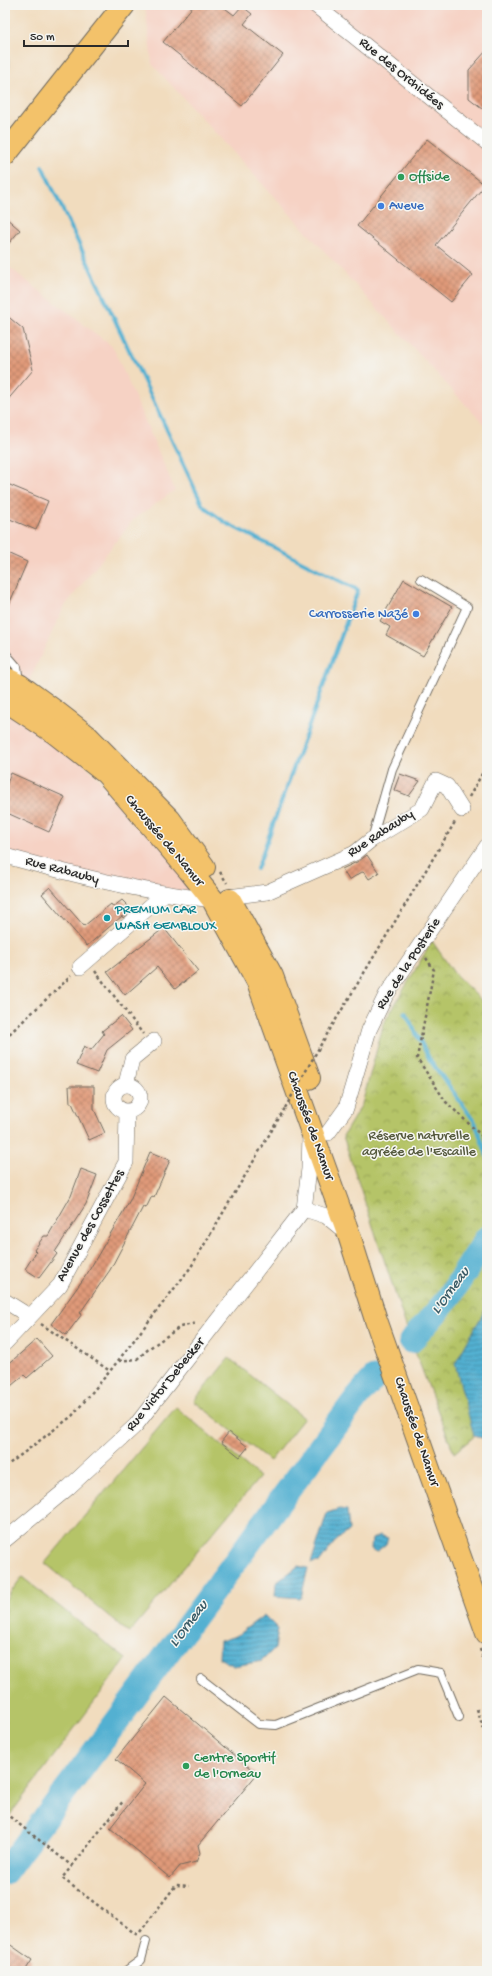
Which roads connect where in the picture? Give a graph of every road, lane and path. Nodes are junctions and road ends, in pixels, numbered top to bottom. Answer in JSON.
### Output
{"nodes":[{"id":1,"x":124,"y":5,"type":"edge"},
{"id":2,"x":315,"y":5,"type":"edge"},
{"id":3,"x":487,"y":143,"type":"edge"},
{"id":4,"x":5,"y":155,"type":"edge"},
{"id":5,"x":421,"y":579,"type":"dead end"},
{"id":6,"x":5,"y":653,"type":"edge"},
{"id":7,"x":10,"y":688,"type":"edge"},
{"id":8,"x":487,"y":765,"type":"edge"},
{"id":9,"x":462,"y":810,"type":"junction"},
{"id":10,"x":371,"y":840,"type":"junction"},
{"id":11,"x":487,"y":846,"type":"edge"},
{"id":12,"x":5,"y":856,"type":"edge"},
{"id":13,"x":164,"y":894,"type":"junction"},
{"id":14,"x":220,"y":898,"type":"junction"},
{"id":15,"x":419,"y":947,"type":"junction"},
{"id":16,"x":84,"y":964,"type":"junction"},
{"id":17,"x":5,"y":1038,"type":"edge"},
{"id":18,"x":152,"y":1043,"type":"joint"},
{"id":19,"x":126,"y":1084,"type":"junction"},
{"id":20,"x":126,"y":1112,"type":"junction"},
{"id":21,"x":319,"y":1131,"type":"junction"},
{"id":22,"x":487,"y":1141,"type":"edge"},
{"id":23,"x":304,"y":1209,"type":"junction"},
{"id":24,"x":349,"y":1236,"type":"junction"},
{"id":25,"x":5,"y":1301,"type":"edge"},
{"id":26,"x":29,"y":1316,"type":"junction"},
{"id":27,"x":220,"y":1318,"type":"junction"},
{"id":28,"x":384,"y":1318,"type":"junction"},
{"id":29,"x":5,"y":1343,"type":"edge"},
{"id":30,"x":118,"y":1361,"type":"junction"},
{"id":31,"x":110,"y":1371,"type":"junction"},
{"id":32,"x":5,"y":1467,"type":"edge"},
{"id":33,"x":5,"y":1540,"type":"edge"},
{"id":34,"x":487,"y":1592,"type":"edge"},
{"id":35,"x":487,"y":1633,"type":"edge"},
{"id":36,"x":487,"y":1678,"type":"edge"},
{"id":37,"x":201,"y":1679,"type":"dead end"},
{"id":38,"x":487,"y":1705,"type":"edge"},
{"id":39,"x":478,"y":1709,"type":"dead end"},
{"id":40,"x":459,"y":1717,"type":"dead end"},
{"id":41,"x":487,"y":1740,"type":"edge"},
{"id":42,"x":124,"y":1800,"type":"dead end"},
{"id":43,"x":5,"y":1814,"type":"edge"},
{"id":44,"x":72,"y":1866,"type":"junction"},
{"id":45,"x":189,"y":1886,"type":"dead end"},
{"id":46,"x":137,"y":1936,"type":"junction"},
{"id":47,"x":146,"y":1941,"type":"joint"},
{"id":48,"x":126,"y":1971,"type":"edge"}],
"edges":[{"from":1,"to":4,"type":"main road"},
{"from":2,"to":3,"type":"street","name":"Rue des Orchidées"},
{"from":5,"to":10,"type":"lane"},
{"from":6,"to":7,"type":"lane"},
{"from":7,"to":14,"type":"main road","name":"Chaussée de Namur"},
{"from":8,"to":9,"type":"path"},
{"from":9,"to":10,"type":"street","name":"Rue Rabauby"},
{"from":9,"to":30,"type":"path","bridge":true},
{"from":10,"to":14,"type":"street","name":"Rue Rabauby"},
{"from":11,"to":15,"type":"street","name":"Rue de la Posterie"},
{"from":12,"to":13,"type":"street","name":"Rue Rabauby"},
{"from":13,"to":14,"type":"street","name":"Rue Rabauby"},
{"from":13,"to":16,"type":"street"},
{"from":14,"to":21,"type":"main road","name":"Chaussée de Namur"},
{"from":15,"to":21,"type":"street","name":"Rue de la Posterie"},
{"from":15,"to":22,"type":"path"},
{"from":16,"to":17,"type":"path"},
{"from":16,"to":18,"type":"path"},
{"from":18,"to":19,"type":"street"},
{"from":19,"to":20,"type":"street"},
{"from":19,"to":20,"type":"street"},
{"from":20,"to":26,"type":"street","name":"Avenue des Cossettes"},
{"from":21,"to":23,"type":"street"},
{"from":21,"to":24,"type":"main road","name":"Chaussée de Namur"},
{"from":21,"to":28,"type":"main road","name":"Chaussée de Namur"},
{"from":23,"to":24,"type":"street"},
{"from":23,"to":27,"type":"street","name":"Rue Victor Debecker"},
{"from":24,"to":28,"type":"main road","name":"Chaussée de Namur"},
{"from":25,"to":26,"type":"street"},
{"from":26,"to":29,"type":"street","name":"Avenue des Cossettes"},
{"from":26,"to":31,"type":"path"},
{"from":27,"to":30,"type":"path"},
{"from":27,"to":33,"type":"street","name":"Rue Victor Debecker"},
{"from":28,"to":34,"type":"main road","name":"Chaussée de Namur"},
{"from":28,"to":35,"type":"main road","name":"Chaussée de Namur"},
{"from":30,"to":31,"type":"path"},
{"from":31,"to":32,"type":"path"},
{"from":36,"to":38,"type":"path"},
{"from":37,"to":40,"type":"lane"},
{"from":39,"to":41,"type":"path"},
{"from":42,"to":44,"type":"path"},
{"from":43,"to":44,"type":"path"},
{"from":44,"to":46,"type":"path"},
{"from":45,"to":46,"type":"path"},
{"from":46,"to":47,"type":"path"},
{"from":47,"to":48,"type":"lane"}]}
